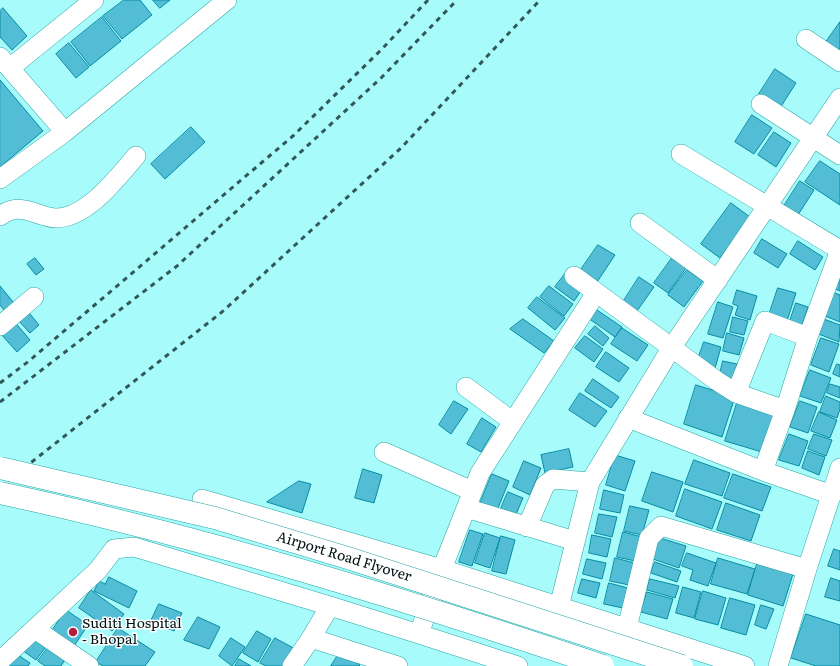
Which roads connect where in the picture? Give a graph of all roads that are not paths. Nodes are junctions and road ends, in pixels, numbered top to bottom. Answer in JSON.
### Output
{"nodes":[{"id":1,"x":94,"y":0,"type":"edge"},
{"id":2,"x":227,"y":0,"type":"edge"},
{"id":3,"x":806,"y":39,"type":"dead end"},
{"id":4,"x":5,"y":62,"type":"edge"},
{"id":5,"x":840,"y":62,"type":"edge"},
{"id":6,"x":840,"y":98,"type":"edge"},
{"id":7,"x":761,"y":104,"type":"dead end"},
{"id":8,"x":65,"y":132,"type":"junction"},
{"id":9,"x":814,"y":139,"type":"junction"},
{"id":10,"x":681,"y":154,"type":"dead end"},
{"id":11,"x":840,"y":155,"type":"edge"},
{"id":12,"x":136,"y":156,"type":"dead end"},
{"id":13,"x":0,"y":179,"type":"edge"},
{"id":14,"x":768,"y":206,"type":"junction"},
{"id":15,"x":0,"y":216,"type":"edge"},
{"id":16,"x":640,"y":223,"type":"dead end"},
{"id":17,"x":574,"y":276,"type":"dead end"},
{"id":18,"x":718,"y":280,"type":"junction"},
{"id":19,"x":596,"y":294,"type":"junction"},
{"id":20,"x":34,"y":297,"type":"dead end"},
{"id":21,"x":0,"y":326,"type":"edge"},
{"id":22,"x":808,"y":337,"type":"junction"},
{"id":23,"x":672,"y":347,"type":"junction"},
{"id":24,"x":466,"y":387,"type":"dead end"},
{"id":25,"x":736,"y":392,"type":"junction"},
{"id":26,"x":785,"y":410,"type":"junction"},
{"id":27,"x":628,"y":418,"type":"junction"},
{"id":28,"x":512,"y":421,"type":"junction"},
{"id":29,"x":384,"y":452,"type":"dead end"},
{"id":30,"x":0,"y":468,"type":"edge"},
{"id":31,"x":763,"y":471,"type":"junction"},
{"id":32,"x":590,"y":482,"type":"junction"},
{"id":33,"x":837,"y":482,"type":"edge"},
{"id":34,"x":0,"y":493,"type":"edge"},
{"id":35,"x":202,"y":499,"type":"dead end"},
{"id":36,"x":469,"y":500,"type":"junction"},
{"id":37,"x":527,"y":527,"type":"junction"},
{"id":38,"x":575,"y":541,"type":"junction"},
{"id":39,"x":442,"y":569,"type":"junction"},
{"id":40,"x":807,"y":569,"type":"junction"},
{"id":41,"x":330,"y":606,"type":"junction"},
{"id":42,"x":559,"y":607,"type":"junction"},
{"id":43,"x":627,"y":628,"type":"junction"},
{"id":44,"x":35,"y":629,"type":"junction"},
{"id":45,"x":419,"y":634,"type":"junction"},
{"id":46,"x":311,"y":638,"type":"junction"},
{"id":47,"x":0,"y":661,"type":"edge"},
{"id":48,"x":89,"y":666,"type":"edge"},
{"id":49,"x":292,"y":666,"type":"edge"},
{"id":50,"x":398,"y":666,"type":"edge"},
{"id":51,"x":518,"y":666,"type":"edge"},
{"id":52,"x":603,"y":666,"type":"edge"},
{"id":53,"x":682,"y":666,"type":"edge"},
{"id":54,"x":745,"y":666,"type":"edge"},
{"id":55,"x":778,"y":666,"type":"edge"}],
"edges":[{"from":1,"to":4,"type":"street"},
{"from":2,"to":8,"type":"street"},
{"from":3,"to":5,"type":"street"},
{"from":4,"to":8,"type":"street"},
{"from":6,"to":9,"type":"street"},
{"from":7,"to":9,"type":"street"},
{"from":8,"to":13,"type":"street"},
{"from":9,"to":11,"type":"street"},
{"from":9,"to":14,"type":"street"},
{"from":10,"to":14,"type":"street"},
{"from":12,"to":15,"type":"street"},
{"from":14,"to":18,"type":"street"},
{"from":14,"to":22,"type":"street"},
{"from":16,"to":18,"type":"street"},
{"from":17,"to":19,"type":"street"},
{"from":18,"to":23,"type":"street"},
{"from":19,"to":23,"type":"street"},
{"from":19,"to":28,"type":"street"},
{"from":20,"to":21,"type":"street"},
{"from":22,"to":25,"type":"street"},
{"from":22,"to":26,"type":"street"},
{"from":23,"to":25,"type":"street"},
{"from":23,"to":27,"type":"street"},
{"from":24,"to":28,"type":"street"},
{"from":25,"to":26,"type":"street"},
{"from":26,"to":31,"type":"street"},
{"from":27,"to":31,"type":"street"},
{"from":27,"to":32,"type":"street"},
{"from":28,"to":36,"type":"street"},
{"from":29,"to":36,"type":"street"},
{"from":30,"to":53,"type":"main road","name":"Airport Road Flyover","bridge":true},
{"from":31,"to":33,"type":"street"},
{"from":32,"to":37,"type":"street"},
{"from":32,"to":38,"type":"street"},
{"from":33,"to":40,"type":"street"},
{"from":34,"to":52,"type":"main road","name":"Airport Road Flyover","bridge":true},
{"from":35,"to":39,"type":"street"},
{"from":36,"to":37,"type":"street"},
{"from":36,"to":39,"type":"street"},
{"from":37,"to":38,"type":"street"},
{"from":38,"to":42,"type":"street"},
{"from":39,"to":42,"type":"street"},
{"from":39,"to":45,"type":"street"},
{"from":40,"to":43,"type":"street"},
{"from":40,"to":55,"type":"street"},
{"from":41,"to":44,"type":"street"},
{"from":41,"to":45,"type":"street"},
{"from":41,"to":46,"type":"street"},
{"from":42,"to":43,"type":"street"},
{"from":43,"to":54,"type":"street"},
{"from":44,"to":47,"type":"street"},
{"from":44,"to":48,"type":"street"},
{"from":45,"to":51,"type":"street"},
{"from":46,"to":49,"type":"street"},
{"from":46,"to":50,"type":"street"}]}
